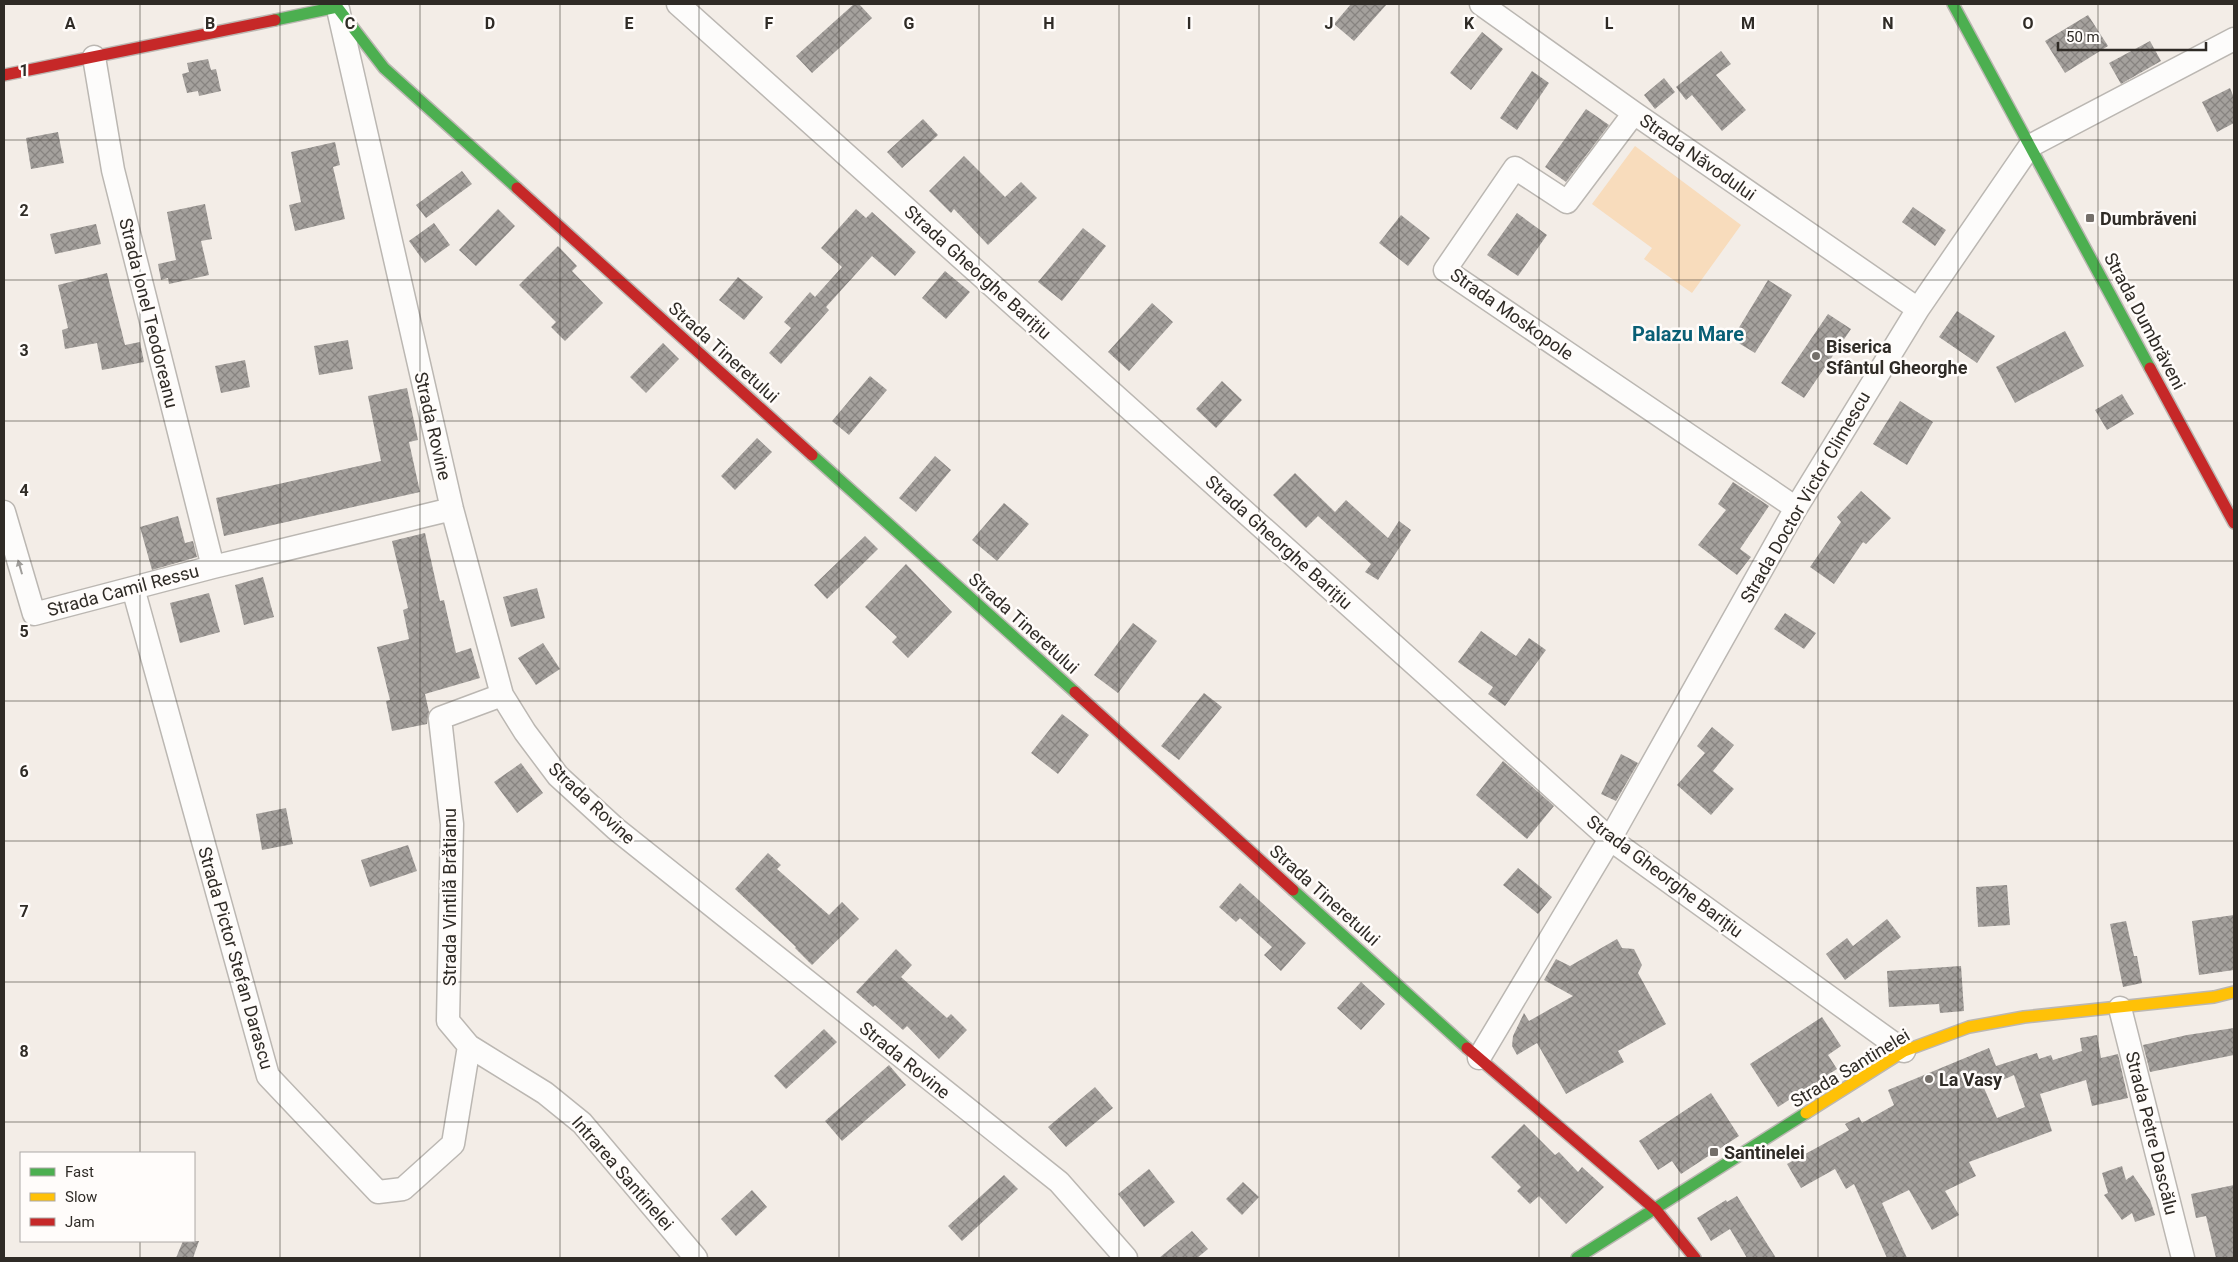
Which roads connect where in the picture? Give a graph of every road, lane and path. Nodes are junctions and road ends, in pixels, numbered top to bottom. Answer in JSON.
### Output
{"nodes":[{"id":1,"x":678,"y":4,"type":"edge"},
{"id":2,"x":1480,"y":4,"type":"edge"},
{"id":3,"x":1953,"y":4,"type":"edge"},
{"id":4,"x":336,"y":6,"type":"edge"},
{"id":5,"x":2234,"y":39,"type":"edge"},
{"id":6,"x":94,"y":57,"type":"junction"},
{"id":7,"x":4,"y":75,"type":"edge"},
{"id":8,"x":1634,"y":113,"type":"junction"},
{"id":9,"x":2030,"y":146,"type":"junction"},
{"id":10,"x":1918,"y":308,"type":"junction"},
{"id":11,"x":1796,"y":508,"type":"junction"},
{"id":12,"x":452,"y":509,"type":"junction"},
{"id":13,"x":4,"y":512,"type":"edge"},
{"id":14,"x":2234,"y":523,"type":"edge"},
{"id":15,"x":213,"y":567,"type":"junction"},
{"id":16,"x":134,"y":588,"type":"junction"},
{"id":17,"x":502,"y":695,"type":"junction"},
{"id":18,"x":1610,"y":839,"type":"junction"},
{"id":19,"x":2234,"y":992,"type":"edge"},
{"id":20,"x":2120,"y":1008,"type":"junction"},
{"id":21,"x":469,"y":1046,"type":"junction"},
{"id":22,"x":1904,"y":1051,"type":"junction"},
{"id":23,"x":1479,"y":1058,"type":"junction"},
{"id":24,"x":545,"y":1093,"type":"joint"},
{"id":25,"x":1656,"y":1210,"type":"junction"},
{"id":26,"x":696,"y":1258,"type":"edge"},
{"id":27,"x":1126,"y":1258,"type":"edge"},
{"id":28,"x":1577,"y":1258,"type":"edge"},
{"id":29,"x":1695,"y":1258,"type":"edge"},
{"id":30,"x":2183,"y":1258,"type":"edge"}],
"edges":[{"from":1,"to":18,"type":"street","name":"Strada Gheorghe Barițiu"},
{"from":2,"to":8,"type":"street","name":"Strada Năvodului"},
{"from":3,"to":9,"type":"street","name":"Strada Dumbrăveni"},
{"from":4,"to":6,"type":"street"},
{"from":4,"to":12,"type":"street","name":"Strada Rovine"},
{"from":4,"to":23,"type":"street","name":"Strada Tineretului"},
{"from":5,"to":9,"type":"street","name":"Strada Doctor Victor Climescu"},
{"from":6,"to":7,"type":"street"},
{"from":6,"to":15,"type":"street","name":"Strada Ionel Teodoreanu"},
{"from":8,"to":10,"type":"street","name":"Strada Năvodului"},
{"from":8,"to":11,"type":"street","name":"Strada Moskopole"},
{"from":9,"to":10,"type":"street","name":"Strada Doctor Victor Climescu"},
{"from":9,"to":14,"type":"street","name":"Strada Dumbrăveni"},
{"from":10,"to":11,"type":"street","name":"Strada Doctor Victor Climescu"},
{"from":11,"to":18,"type":"street","name":"Strada Doctor Victor Climescu"},
{"from":12,"to":15,"type":"street","name":"Strada Camil Ressu"},
{"from":12,"to":17,"type":"street","name":"Strada Rovine"},
{"from":16,"to":13,"type":"street","name":"Strada Camil Ressu","one_way":true},
{"from":15,"to":16,"type":"street","name":"Strada Camil Ressu"},
{"from":16,"to":21,"type":"street","name":"Strada Pictor Stefan Darascu"},
{"from":17,"to":21,"type":"street","name":"Strada Vintilă Brătianu"},
{"from":17,"to":27,"type":"street","name":"Strada Rovine"},
{"from":18,"to":22,"type":"street","name":"Strada Gheorghe Barițiu"},
{"from":18,"to":23,"type":"street","name":"Strada Doctor Victor Climescu"},
{"from":19,"to":20,"type":"street","name":"Strada Santinelei"},
{"from":20,"to":22,"type":"street","name":"Strada Santinelei"},
{"from":20,"to":30,"type":"street","name":"Strada Petre Dascălu"},
{"from":21,"to":24,"type":"street","name":"Strada Vintilă Brătianu"},
{"from":22,"to":25,"type":"street","name":"Strada Santinelei"},
{"from":23,"to":25,"type":"street","name":"Strada Tineretului"},
{"from":24,"to":26,"type":"street","name":"Intrarea Santinelei"},
{"from":25,"to":28,"type":"street","name":"Strada Santinelei"},
{"from":25,"to":29,"type":"street","name":"Strada Tineretului"}]}
